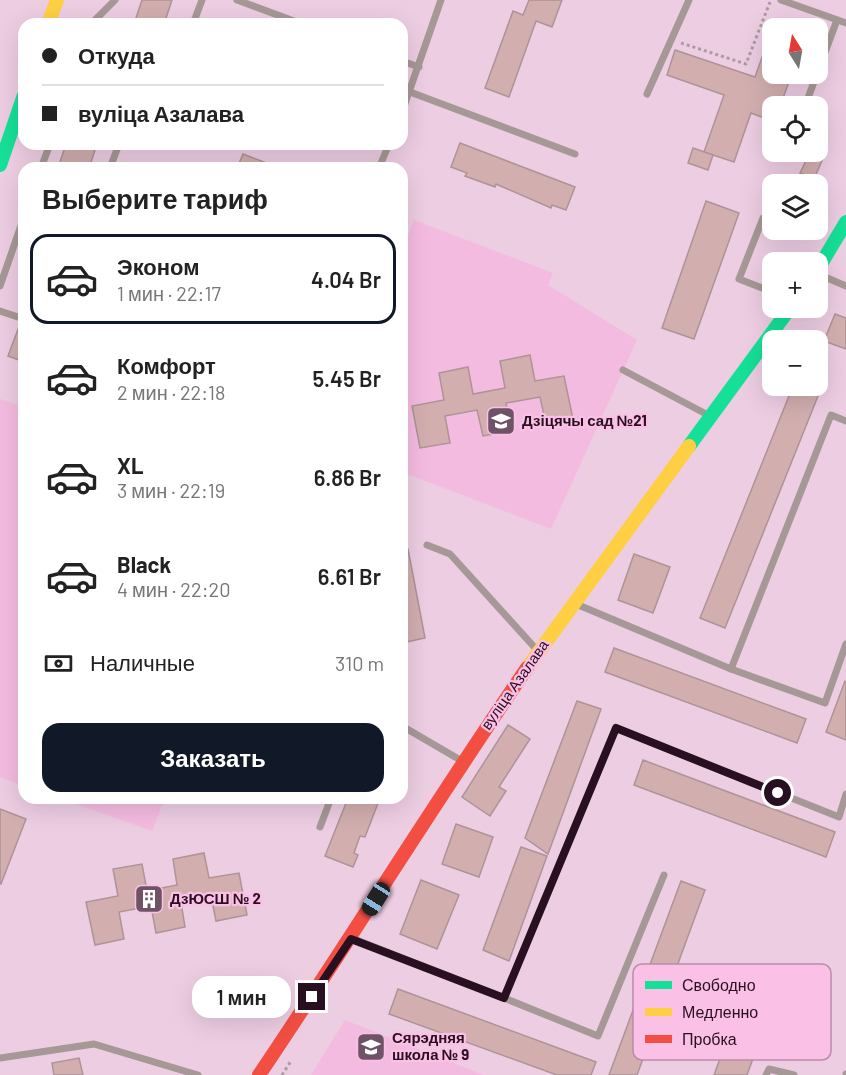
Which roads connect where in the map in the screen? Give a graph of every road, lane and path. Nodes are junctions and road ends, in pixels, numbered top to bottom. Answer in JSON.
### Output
{"nodes":[{"id":1,"x":57,"y":0,"type":"edge"},
{"id":2,"x":115,"y":0,"type":"edge"},
{"id":3,"x":202,"y":0,"type":"edge"},
{"id":4,"x":237,"y":0,"type":"edge"},
{"id":5,"x":441,"y":0,"type":"edge"},
{"id":6,"x":689,"y":0,"type":"edge"},
{"id":7,"x":771,"y":0,"type":"edge"},
{"id":8,"x":781,"y":0,"type":"edge"},
{"id":9,"x":50,"y":18,"type":"edge"},
{"id":10,"x":97,"y":18,"type":"edge"},
{"id":11,"x":196,"y":18,"type":"edge"},
{"id":12,"x":286,"y":18,"type":"edge"},
{"id":13,"x":837,"y":20,"type":"junction"},
{"id":14,"x":846,"y":23,"type":"edge"},
{"id":15,"x":672,"y":39,"type":"junction"},
{"id":16,"x":408,"y":63,"type":"edge"},
{"id":17,"x":419,"y":67,"type":"junction"},
{"id":18,"x":410,"y":92,"type":"junction"},
{"id":19,"x":647,"y":94,"type":"dead end"},
{"id":20,"x":809,"y":96,"type":"edge"},
{"id":21,"x":408,"y":97,"type":"edge"},
{"id":22,"x":18,"y":112,"type":"edge"},
{"id":23,"x":575,"y":154,"type":"dead end"},
{"id":24,"x":0,"y":165,"type":"edge"},
{"id":25,"x":762,"y":221,"type":"edge"},
{"id":26,"x":846,"y":222,"type":"edge"},
{"id":27,"x":18,"y":234,"type":"edge"},
{"id":28,"x":828,"y":252,"type":"edge"},
{"id":29,"x":828,"y":278,"type":"edge"},
{"id":30,"x":0,"y":286,"type":"edge"},
{"id":31,"x":846,"y":286,"type":"edge"},
{"id":32,"x":762,"y":287,"type":"edge"},
{"id":33,"x":0,"y":311,"type":"edge"},
{"id":34,"x":18,"y":317,"type":"edge"},
{"id":35,"x":783,"y":318,"type":"edge"},
{"id":36,"x":623,"y":370,"type":"dead end"},
{"id":37,"x":710,"y":416,"type":"junction"},
{"id":38,"x":846,"y":421,"type":"edge"},
{"id":39,"x":427,"y":545,"type":"dead end"},
{"id":40,"x":572,"y":603,"type":"junction"},
{"id":41,"x":846,"y":644,"type":"edge"},
{"id":42,"x":538,"y":651,"type":"junction"},
{"id":43,"x":731,"y":669,"type":"junction"},
{"id":44,"x":408,"y":729,"type":"edge"},
{"id":45,"x":463,"y":761,"type":"junction"},
{"id":46,"x":846,"y":794,"type":"edge"},
{"id":47,"x":329,"y":804,"type":"edge"},
{"id":48,"x":320,"y":826,"type":"dead end"},
{"id":49,"x":664,"y":875,"type":"dead end"},
{"id":50,"x":351,"y":939,"type":"junction"},
{"id":51,"x":504,"y":998,"type":"junction"},
{"id":52,"x":295,"y":1055,"type":"dead end"},
{"id":53,"x":0,"y":1058,"type":"edge"},
{"id":54,"x":198,"y":1075,"type":"edge"},
{"id":55,"x":259,"y":1075,"type":"edge"},
{"id":56,"x":282,"y":1075,"type":"edge"},
{"id":57,"x":766,"y":1075,"type":"edge"},
{"id":58,"x":794,"y":1075,"type":"edge"}],
"edges":[{"from":1,"to":9,"type":"street"},
{"from":2,"to":10,"type":"lane"},
{"from":3,"to":11,"type":"lane"},
{"from":4,"to":12,"type":"lane"},
{"from":5,"to":17,"type":"lane"},
{"from":6,"to":15,"type":"lane"},
{"from":7,"to":15,"type":"path"},
{"from":8,"to":13,"type":"lane"},
{"from":13,"to":14,"type":"lane"},
{"from":13,"to":20,"type":"lane"},
{"from":15,"to":19,"type":"lane"},
{"from":16,"to":17,"type":"lane"},
{"from":17,"to":18,"type":"lane"},
{"from":18,"to":21,"type":"lane"},
{"from":18,"to":23,"type":"lane"},
{"from":22,"to":24,"type":"street"},
{"from":25,"to":32,"type":"lane"},
{"from":26,"to":28,"type":"street"},
{"from":27,"to":30,"type":"lane"},
{"from":29,"to":31,"type":"lane"},
{"from":33,"to":34,"type":"lane"},
{"from":35,"to":37,"type":"street","name":"вуліца Азалава"},
{"from":36,"to":37,"type":"lane"},
{"from":37,"to":40,"type":"street","name":"вуліца Азалава"},
{"from":38,"to":43,"type":"lane"},
{"from":39,"to":42,"type":"lane"},
{"from":40,"to":42,"type":"street","name":"вуліца Азалава"},
{"from":40,"to":43,"type":"lane"},
{"from":41,"to":43,"type":"lane"},
{"from":42,"to":45,"type":"street","name":"вуліца Азалава"},
{"from":44,"to":45,"type":"lane"},
{"from":45,"to":50,"type":"street","name":"вуліца Азалава"},
{"from":46,"to":51,"type":"lane"},
{"from":47,"to":48,"type":"lane"},
{"from":49,"to":51,"type":"lane"},
{"from":50,"to":51,"type":"lane"},
{"from":50,"to":55,"type":"street","name":"вуліца Азалава"},
{"from":52,"to":56,"type":"path"},
{"from":53,"to":54,"type":"lane"},
{"from":57,"to":58,"type":"lane"}]}
